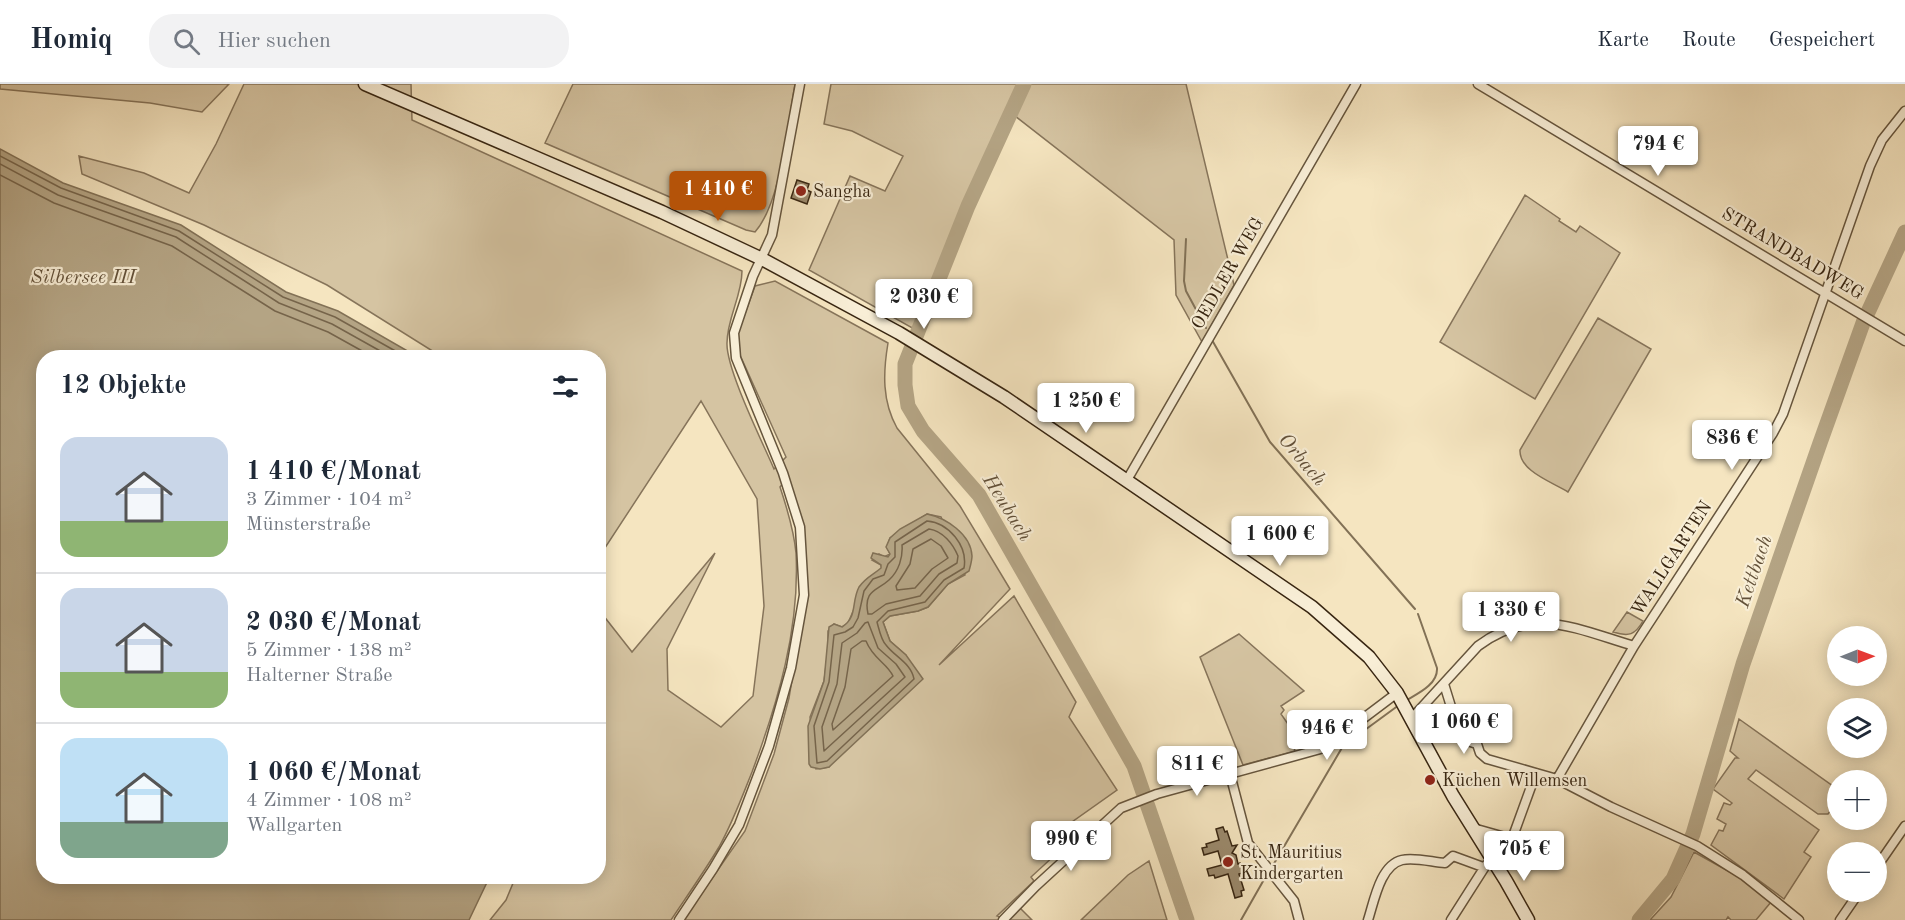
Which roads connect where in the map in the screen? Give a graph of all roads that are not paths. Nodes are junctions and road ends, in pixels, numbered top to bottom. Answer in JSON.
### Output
{"nodes":[{"id":1,"x":365,"y":84,"type":"edge"},
{"id":2,"x":800,"y":84,"type":"edge"},
{"id":3,"x":1356,"y":84,"type":"edge"},
{"id":4,"x":1478,"y":84,"type":"edge"},
{"id":5,"x":1905,"y":111,"type":"edge"},
{"id":6,"x":762,"y":259,"type":"junction"},
{"id":7,"x":1825,"y":293,"type":"junction"},
{"id":8,"x":1905,"y":341,"type":"edge"},
{"id":9,"x":1127,"y":480,"type":"junction"},
{"id":10,"x":1634,"y":646,"type":"junction"},
{"id":11,"x":1444,"y":684,"type":"junction"},
{"id":12,"x":1404,"y":704,"type":"junction"},
{"id":13,"x":1230,"y":774,"type":"junction"},
{"id":14,"x":1536,"y":774,"type":"junction"},
{"id":15,"x":1557,"y":780,"type":"junction"},
{"id":16,"x":1905,"y":827,"type":"edge"},
{"id":17,"x":1472,"y":828,"type":"junction"},
{"id":18,"x":1887,"y":852,"type":"edge"},
{"id":19,"x":1488,"y":863,"type":"junction"},
{"id":20,"x":1852,"y":902,"type":"edge"},
{"id":21,"x":679,"y":920,"type":"edge"},
{"id":22,"x":1003,"y":920,"type":"edge"},
{"id":23,"x":1299,"y":920,"type":"edge"},
{"id":24,"x":1368,"y":920,"type":"edge"},
{"id":25,"x":1451,"y":920,"type":"edge"},
{"id":26,"x":1528,"y":920,"type":"edge"},
{"id":27,"x":1800,"y":920,"type":"edge"},
{"id":28,"x":1840,"y":920,"type":"edge"}],
"edges":[{"from":1,"to":6,"type":"main road"},
{"from":2,"to":6,"type":"street"},
{"from":3,"to":9,"type":"street","name":"OEDLER WEG"},
{"from":4,"to":7,"type":"street","name":"STRANDBADWEG"},
{"from":5,"to":7,"type":"street","name":"WALLGARTEN"},
{"from":6,"to":9,"type":"main road"},
{"from":6,"to":21,"type":"street"},
{"from":7,"to":8,"type":"street","name":"STRANDBADWEG"},
{"from":7,"to":10,"type":"street","name":"WALLGARTEN"},
{"from":9,"to":12,"type":"main road"},
{"from":10,"to":11,"type":"street"},
{"from":10,"to":15,"type":"street","name":"WALLGARTEN"},
{"from":11,"to":12,"type":"street"},
{"from":11,"to":14,"type":"street"},
{"from":12,"to":13,"type":"street"},
{"from":12,"to":17,"type":"main road"},
{"from":13,"to":22,"type":"street"},
{"from":13,"to":23,"type":"street"},
{"from":14,"to":15,"type":"street"},
{"from":14,"to":17,"type":"street"},
{"from":15,"to":27,"type":"street"},
{"from":16,"to":18,"type":"street"},
{"from":17,"to":19,"type":"main road"},
{"from":19,"to":24,"type":"street"},
{"from":19,"to":25,"type":"street"},
{"from":19,"to":26,"type":"main road"},
{"from":20,"to":28,"type":"street"}]}
